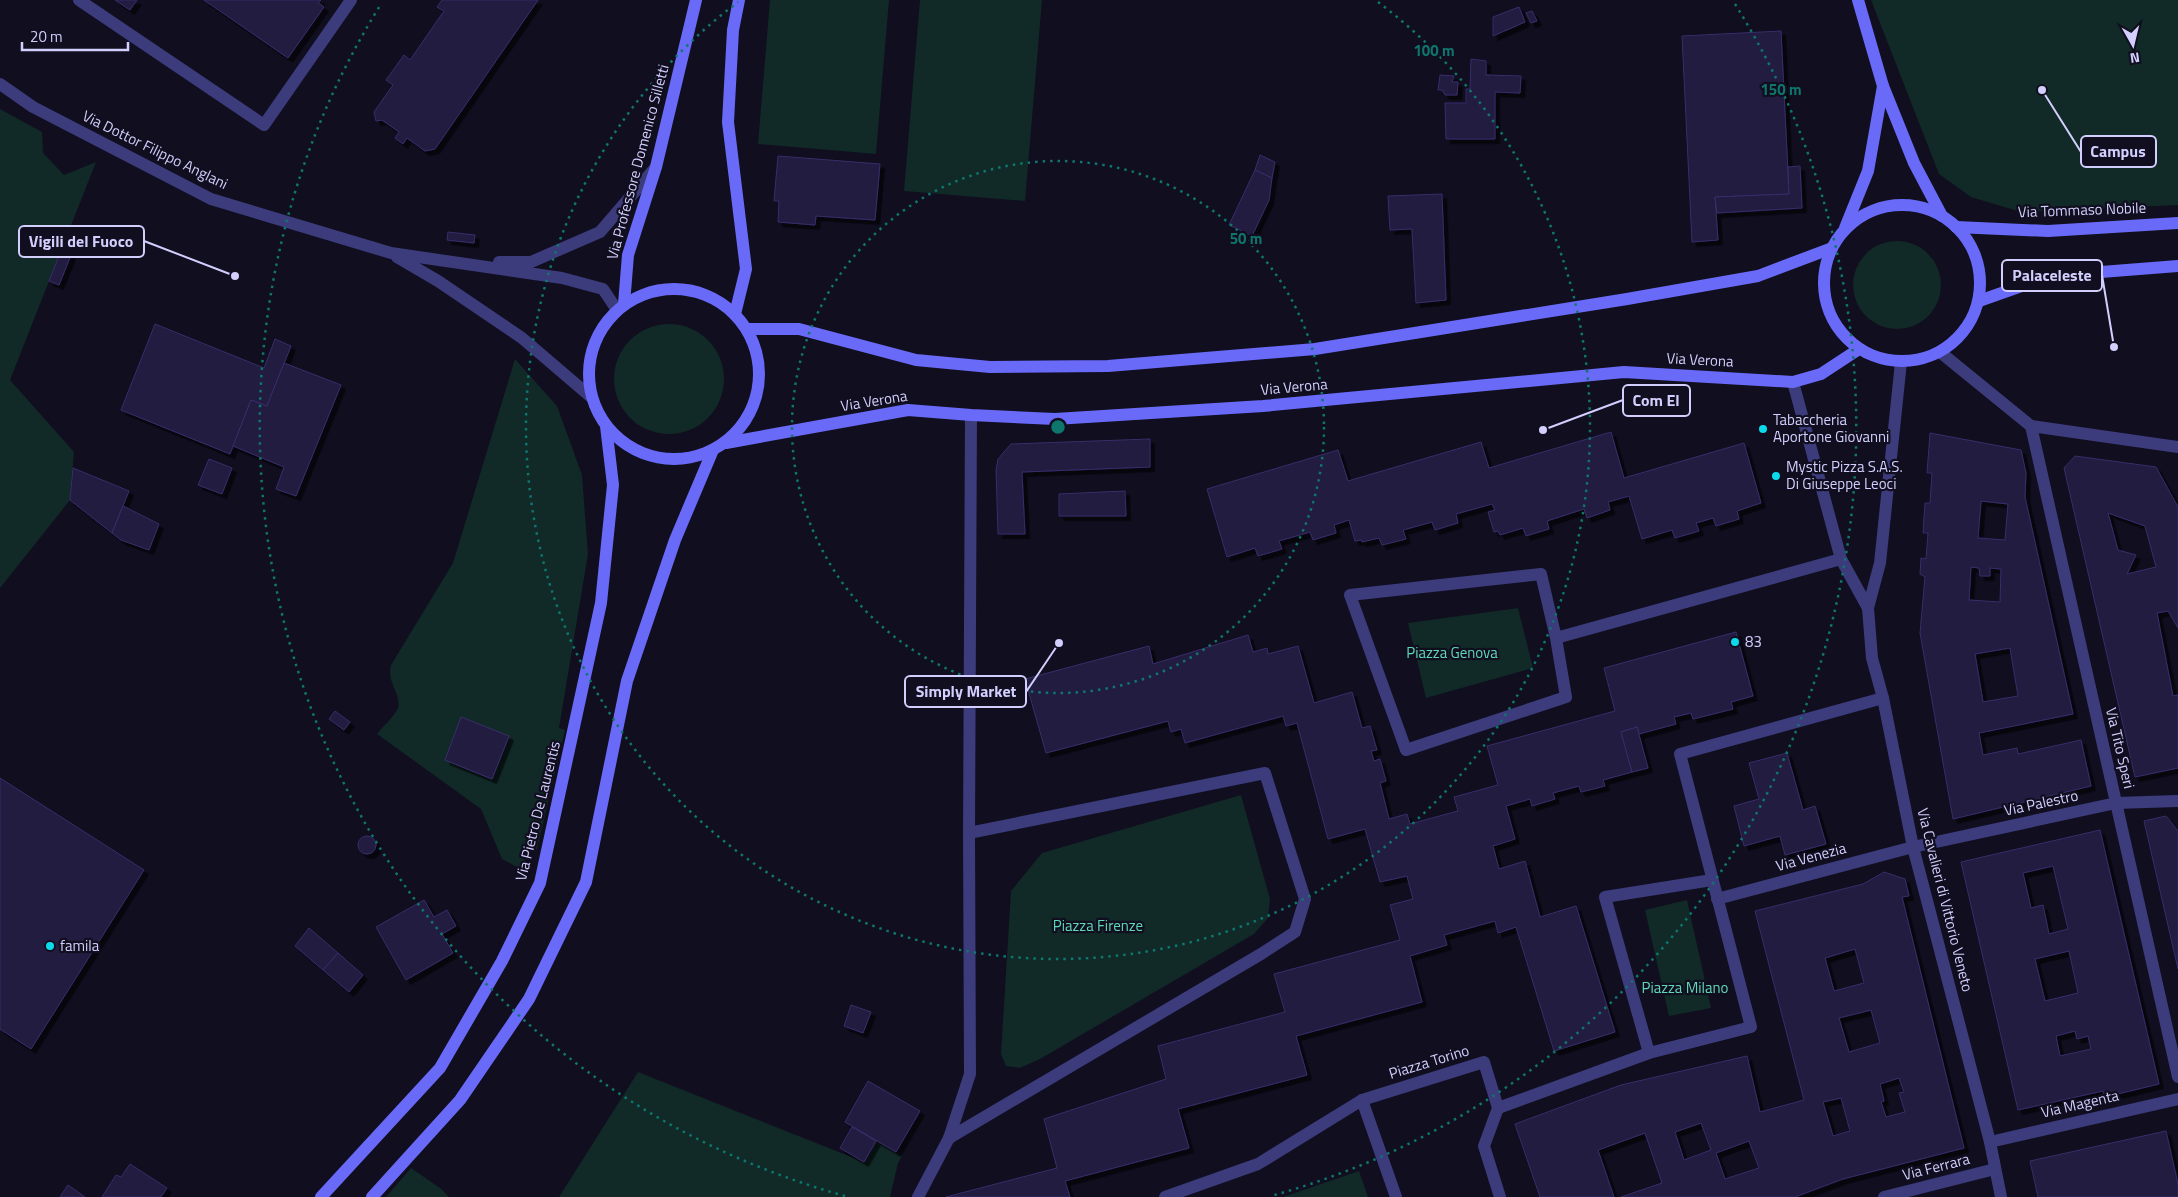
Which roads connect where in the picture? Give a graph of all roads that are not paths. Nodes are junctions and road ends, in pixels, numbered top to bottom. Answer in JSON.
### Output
{"nodes":[{"id":1,"x":79,"y":0,"type":"edge"},
{"id":2,"x":351,"y":0,"type":"edge"},
{"id":3,"x":696,"y":0,"type":"edge"},
{"id":4,"x":739,"y":0,"type":"edge"},
{"id":5,"x":1858,"y":0,"type":"edge"},
{"id":6,"x":0,"y":84,"type":"edge"},
{"id":7,"x":1883,"y":86,"type":"junction"},
{"id":8,"x":656,"y":167,"type":"junction"},
{"id":9,"x":1942,"y":216,"type":"junction"},
{"id":10,"x":2178,"y":223,"type":"edge"},
{"id":11,"x":1956,"y":227,"type":"junction"},
{"id":12,"x":1845,"y":230,"type":"junction"},
{"id":13,"x":1832,"y":248,"type":"junction"},
{"id":14,"x":391,"y":253,"type":"junction"},
{"id":15,"x":448,"y":262,"type":"junction"},
{"id":16,"x":2178,"y":266,"type":"edge"},
{"id":17,"x":1979,"y":301,"type":"junction"},
{"id":18,"x":621,"y":307,"type":"junction"},
{"id":19,"x":735,"y":314,"type":"junction"},
{"id":20,"x":747,"y":329,"type":"junction"},
{"id":21,"x":1859,"y":349,"type":"junction"},
{"id":22,"x":1940,"y":352,"type":"junction"},
{"id":23,"x":1901,"y":362,"type":"junction"},
{"id":24,"x":1793,"y":382,"type":"junction"},
{"id":25,"x":591,"y":396,"type":"junction"},
{"id":26,"x":971,"y":415,"type":"junction"},
{"id":27,"x":606,"y":426,"type":"junction"},
{"id":28,"x":2031,"y":426,"type":"junction"},
{"id":29,"x":726,"y":443,"type":"junction"},
{"id":30,"x":2178,"y":447,"type":"edge"},
{"id":31,"x":712,"y":450,"type":"junction"},
{"id":32,"x":1841,"y":558,"type":"junction"},
{"id":33,"x":1868,"y":608,"type":"junction"},
{"id":34,"x":1556,"y":638,"type":"junction"},
{"id":35,"x":1883,"y":698,"type":"junction"},
{"id":36,"x":2178,"y":801,"type":"edge"},
{"id":37,"x":2116,"y":804,"type":"junction"},
{"id":38,"x":969,"y":833,"type":"junction"},
{"id":39,"x":1913,"y":847,"type":"junction"},
{"id":40,"x":1712,"y":880,"type":"junction"},
{"id":41,"x":1717,"y":899,"type":"junction"},
{"id":42,"x":1648,"y":1054,"type":"junction"},
{"id":43,"x":2178,"y":1077,"type":"edge"},
{"id":44,"x":2178,"y":1099,"type":"edge"},
{"id":45,"x":1362,"y":1100,"type":"junction"},
{"id":46,"x":1498,"y":1108,"type":"junction"},
{"id":47,"x":949,"y":1138,"type":"junction"},
{"id":48,"x":1990,"y":1142,"type":"junction"},
{"id":49,"x":1995,"y":1170,"type":"junction"},
{"id":50,"x":321,"y":1197,"type":"edge"},
{"id":51,"x":372,"y":1197,"type":"edge"},
{"id":52,"x":918,"y":1197,"type":"edge"},
{"id":53,"x":1165,"y":1197,"type":"edge"},
{"id":54,"x":1396,"y":1197,"type":"edge"},
{"id":55,"x":1500,"y":1197,"type":"edge"},
{"id":56,"x":1884,"y":1197,"type":"edge"},
{"id":57,"x":2001,"y":1197,"type":"edge"}],
"edges":[{"from":1,"to":2,"type":"street"},
{"from":3,"to":8,"type":"street","name":"Via Professore Domenico Silletti"},
{"from":4,"to":19,"type":"street"},
{"from":5,"to":7,"type":"street"},
{"from":6,"to":14,"type":"street","name":"Via Dottor Filippo Anglani"},
{"from":7,"to":9,"type":"street"},
{"from":7,"to":12,"type":"street"},
{"from":8,"to":15,"type":"street"},
{"from":8,"to":18,"type":"street","name":"Via Professore Domenico Silletti"},
{"from":9,"to":11,"type":"street"},
{"from":9,"to":12,"type":"street"},
{"from":10,"to":11,"type":"street","name":"Via Tommaso Nobile"},
{"from":11,"to":17,"type":"street"},
{"from":12,"to":13,"type":"street"},
{"from":13,"to":20,"type":"street"},
{"from":13,"to":21,"type":"street"},
{"from":14,"to":15,"type":"street"},
{"from":14,"to":25,"type":"street"},
{"from":15,"to":18,"type":"street"},
{"from":16,"to":17,"type":"street"},
{"from":17,"to":22,"type":"street"},
{"from":18,"to":19,"type":"street"},
{"from":18,"to":25,"type":"street"},
{"from":19,"to":20,"type":"street"},
{"from":20,"to":29,"type":"street"},
{"from":21,"to":23,"type":"street"},
{"from":21,"to":24,"type":"street","name":"Via Verona"},
{"from":22,"to":23,"type":"street"},
{"from":22,"to":28,"type":"street"},
{"from":23,"to":33,"type":"street","name":"Via Cavalieri di Vittorio Veneto"},
{"from":24,"to":26,"type":"street","name":"Via Verona"},
{"from":24,"to":32,"type":"street","name":"Via Cavalieri di Vittorio Veneto"},
{"from":25,"to":27,"type":"street"},
{"from":26,"to":29,"type":"street","name":"Via Verona"},
{"from":26,"to":38,"type":"street"},
{"from":27,"to":31,"type":"street"},
{"from":27,"to":50,"type":"street","name":"Via Pietro De Laurentis"},
{"from":28,"to":30,"type":"street"},
{"from":28,"to":37,"type":"street","name":"Via Tito Speri"},
{"from":29,"to":31,"type":"street"},
{"from":31,"to":51,"type":"street"},
{"from":32,"to":33,"type":"street","name":"Via Cavalieri di Vittorio Veneto"},
{"from":32,"to":34,"type":"street"},
{"from":33,"to":35,"type":"street","name":"Via Cavalieri di Vittorio Veneto"},
{"from":34,"to":34,"type":"street"},
{"from":35,"to":39,"type":"street","name":"Via Cavalieri di Vittorio Veneto"},
{"from":35,"to":40,"type":"street"},
{"from":36,"to":37,"type":"street","name":"Via Palestro"},
{"from":37,"to":39,"type":"street","name":"Via Palestro"},
{"from":37,"to":43,"type":"street","name":"Via Tito Speri"},
{"from":38,"to":47,"type":"street"},
{"from":38,"to":47,"type":"street"},
{"from":39,"to":41,"type":"street","name":"Via Venezia"},
{"from":39,"to":48,"type":"street","name":"Via Cavalieri di Vittorio Veneto"},
{"from":40,"to":41,"type":"street"},
{"from":40,"to":42,"type":"street"},
{"from":41,"to":42,"type":"street"},
{"from":42,"to":46,"type":"street"},
{"from":44,"to":48,"type":"street","name":"Via Magenta"},
{"from":45,"to":46,"type":"street","name":"Piazza Torino"},
{"from":45,"to":53,"type":"street","name":"Piazza Torino"},
{"from":45,"to":54,"type":"street"},
{"from":46,"to":55,"type":"street"},
{"from":47,"to":52,"type":"street"},
{"from":48,"to":49,"type":"street","name":"Via Cavalieri di Vittorio Veneto"},
{"from":49,"to":56,"type":"street","name":"Via Ferrara"},
{"from":49,"to":57,"type":"street","name":"Via Cavalieri di Vittorio Veneto"}]}
